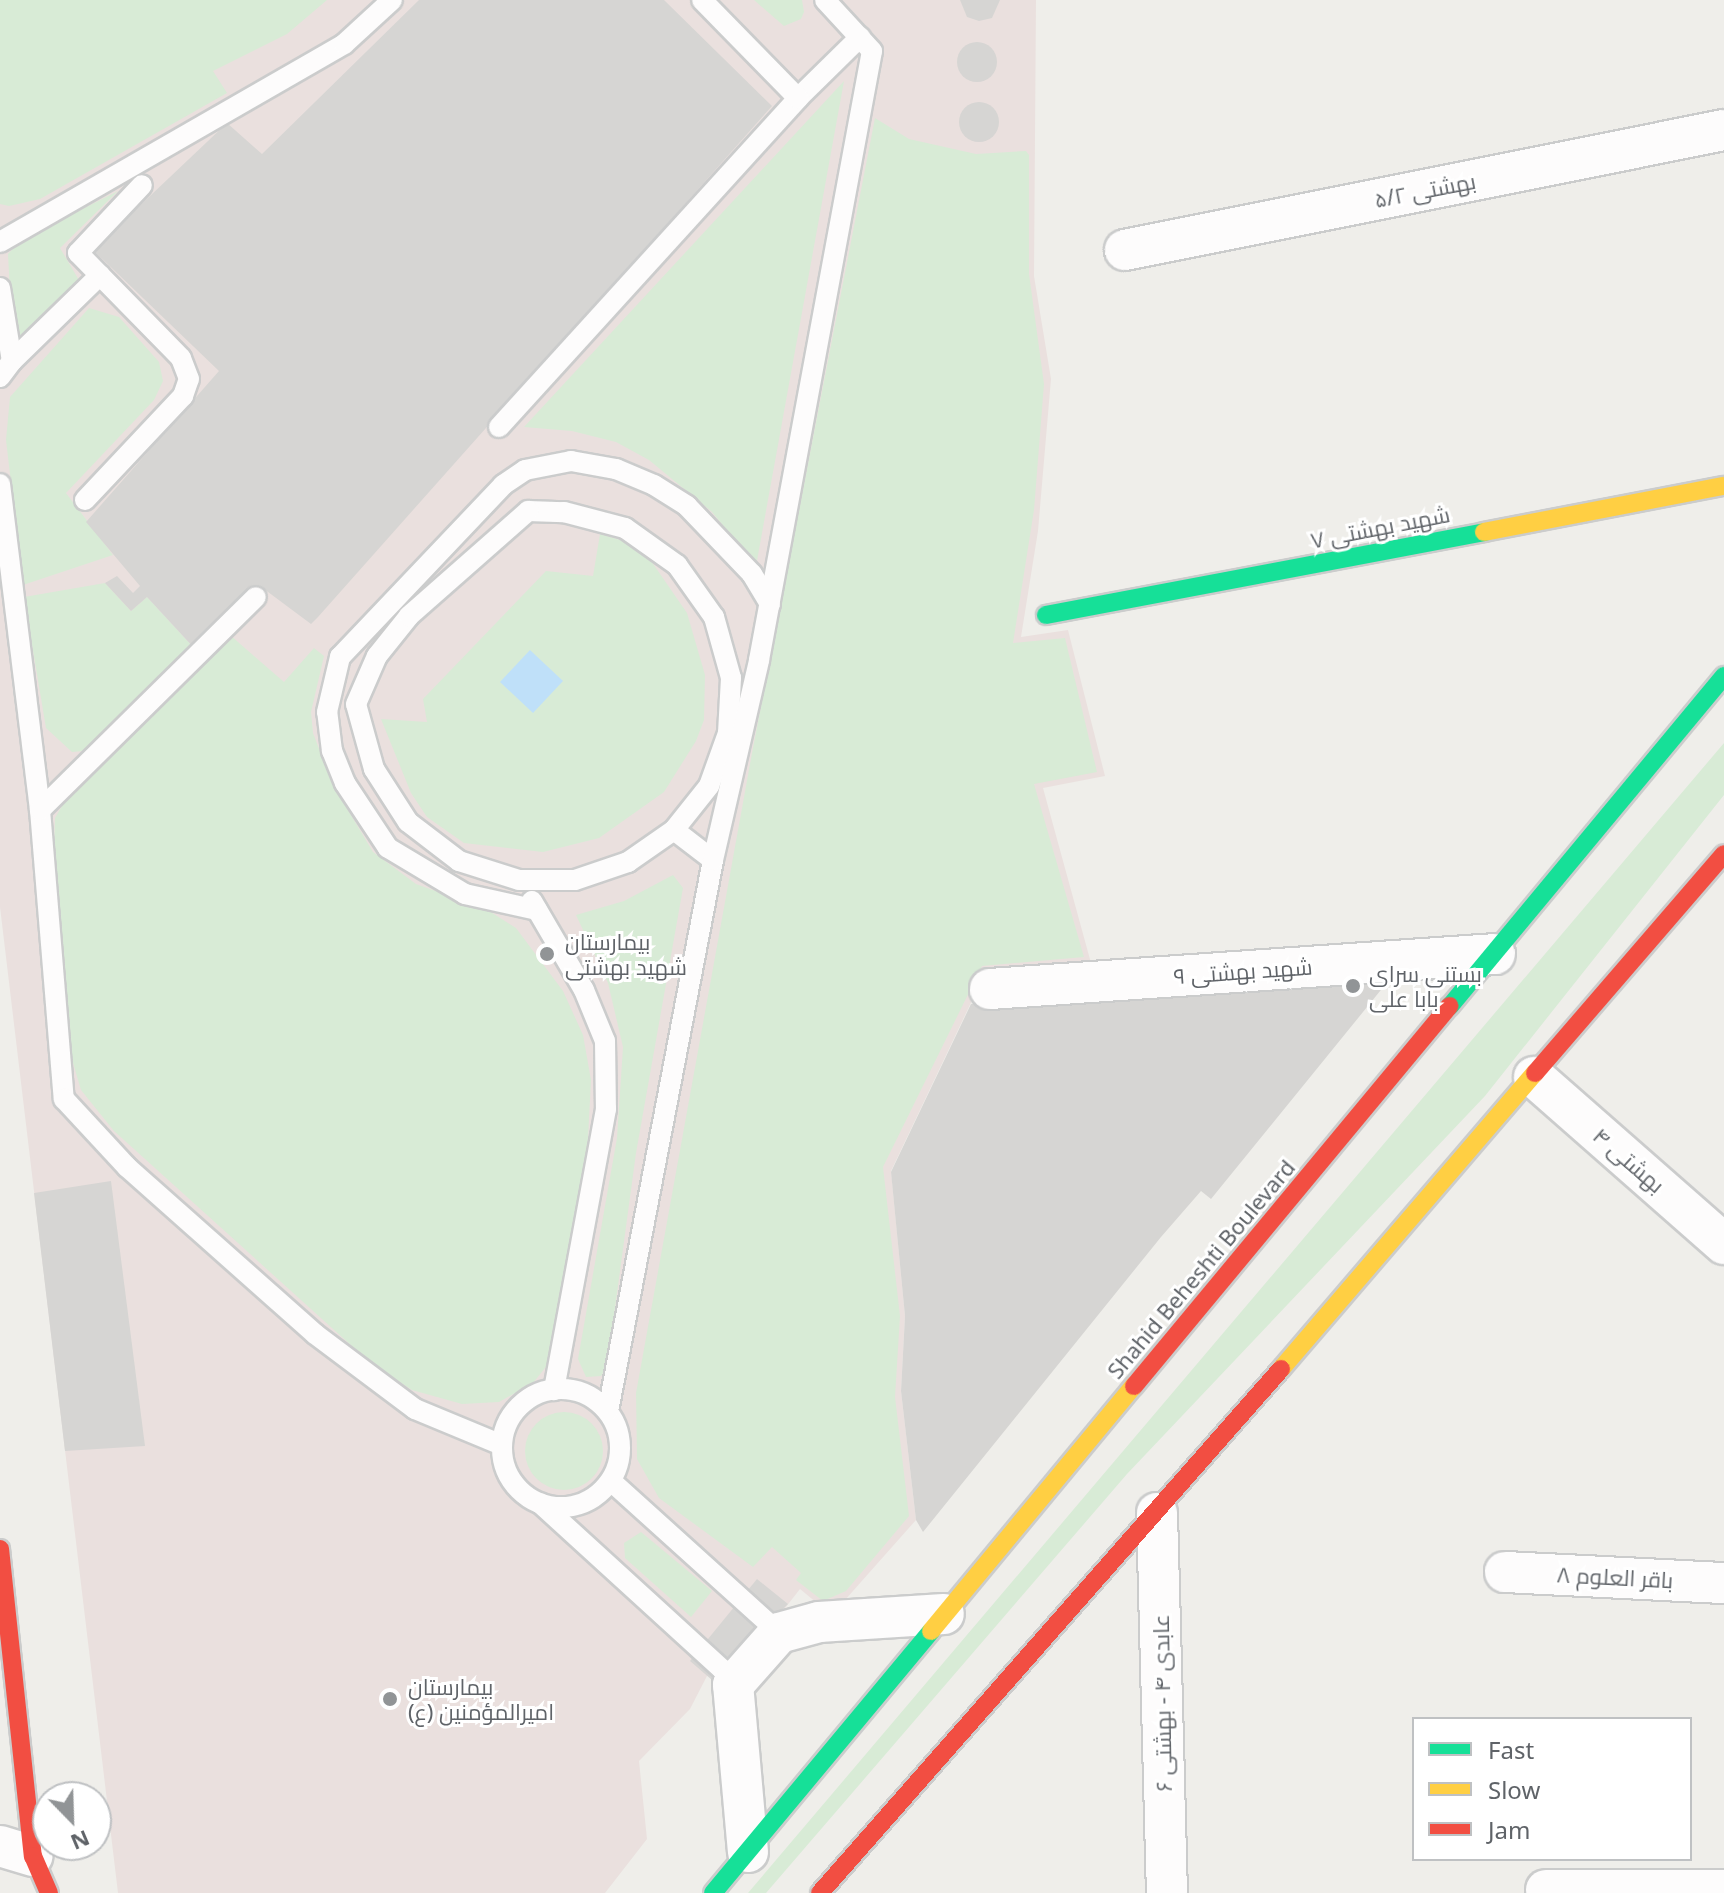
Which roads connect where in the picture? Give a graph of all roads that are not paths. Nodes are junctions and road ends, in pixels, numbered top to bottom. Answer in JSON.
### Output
{"nodes":[{"id":1,"x":392,"y":0,"type":"edge"},
{"id":2,"x":702,"y":0,"type":"edge"},
{"id":3,"x":825,"y":0,"type":"edge"},
{"id":4,"x":860,"y":37,"type":"junction"},
{"id":5,"x":798,"y":98,"type":"junction"},
{"id":6,"x":1724,"y":130,"type":"edge"},
{"id":7,"x":142,"y":185,"type":"dead end"},
{"id":8,"x":0,"y":242,"type":"edge"},
{"id":9,"x":1125,"y":250,"type":"dead end"},
{"id":10,"x":100,"y":275,"type":"junction"},
{"id":11,"x":0,"y":288,"type":"edge"},
{"id":12,"x":6,"y":369,"type":"edge"},
{"id":13,"x":499,"y":427,"type":"dead end"},
{"id":14,"x":0,"y":484,"type":"edge"},
{"id":15,"x":1724,"y":486,"type":"edge"},
{"id":16,"x":85,"y":500,"type":"dead end"},
{"id":17,"x":256,"y":597,"type":"dead end"},
{"id":18,"x":770,"y":604,"type":"junction"},
{"id":19,"x":1046,"y":615,"type":"dead end"},
{"id":20,"x":759,"y":660,"type":"junction"},
{"id":21,"x":1724,"y":676,"type":"edge"},
{"id":22,"x":731,"y":678,"type":"junction"},
{"id":23,"x":40,"y":810,"type":"junction"},
{"id":24,"x":674,"y":830,"type":"junction"},
{"id":25,"x":1724,"y":854,"type":"edge"},
{"id":26,"x":713,"y":860,"type":"junction"},
{"id":27,"x":519,"y":880,"type":"junction"},
{"id":28,"x":537,"y":910,"type":"junction"},
{"id":29,"x":1495,"y":954,"type":"junction"},
{"id":30,"x":990,"y":989,"type":"dead end"},
{"id":31,"x":1534,"y":1077,"type":"junction"},
{"id":32,"x":1724,"y":1244,"type":"edge"},
{"id":33,"x":554,"y":1390,"type":"junction"},
{"id":34,"x":608,"y":1411,"type":"junction"},
{"id":35,"x":502,"y":1445,"type":"junction"},
{"id":36,"x":611,"y":1481,"type":"junction"},
{"id":37,"x":540,"y":1503,"type":"junction"},
{"id":38,"x":1157,"y":1513,"type":"junction"},
{"id":39,"x":0,"y":1549,"type":"edge"},
{"id":40,"x":1505,"y":1572,"type":"dead end"},
{"id":41,"x":1724,"y":1583,"type":"edge"},
{"id":42,"x":944,"y":1614,"type":"junction"},
{"id":43,"x":779,"y":1633,"type":"junction"},
{"id":44,"x":733,"y":1685,"type":"junction"},
{"id":45,"x":748,"y":1852,"type":"junction"},
{"id":46,"x":19,"y":1865,"type":"edge"},
{"id":47,"x":1546,"y":1890,"type":"dead end"},
{"id":48,"x":1724,"y":1890,"type":"edge"},
{"id":49,"x":49,"y":1893,"type":"edge"},
{"id":50,"x":713,"y":1893,"type":"edge"},
{"id":51,"x":820,"y":1893,"type":"edge"},
{"id":52,"x":1167,"y":1893,"type":"edge"}],
"edges":[{"from":1,"to":8,"type":"lane"},
{"from":2,"to":5,"type":"lane"},
{"from":3,"to":4,"type":"lane"},
{"from":4,"to":5,"type":"lane"},
{"from":4,"to":18,"type":"lane"},
{"from":5,"to":13,"type":"lane"},
{"from":6,"to":9,"type":"street","name":"بهشتی ۵/۲"},
{"from":7,"to":10,"type":"lane"},
{"from":10,"to":12,"type":"lane"},
{"from":10,"to":16,"type":"lane"},
{"from":11,"to":12,"type":"lane"},
{"from":14,"to":23,"type":"lane"},
{"from":15,"to":19,"type":"main road","name":"شهید بهشتی ۷"},
{"from":17,"to":23,"type":"lane"},
{"from":18,"to":20,"type":"lane"},
{"from":18,"to":28,"type":"lane"},
{"from":20,"to":22,"type":"lane"},
{"from":20,"to":26,"type":"lane"},
{"from":21,"to":29,"type":"main road","name":"Shahid Beheshti Boulevard"},
{"from":22,"to":24,"type":"lane"},
{"from":22,"to":27,"type":"lane"},
{"from":23,"to":35,"type":"lane"},
{"from":24,"to":26,"type":"lane"},
{"from":24,"to":27,"type":"lane"},
{"from":25,"to":31,"type":"main road"},
{"from":26,"to":34,"type":"lane"},
{"from":27,"to":28,"type":"lane"},
{"from":28,"to":33,"type":"lane"},
{"from":29,"to":30,"type":"street","name":"شهید بهشتی ۹"},
{"from":29,"to":42,"type":"main road","name":"Shahid Beheshti Boulevard"},
{"from":31,"to":32,"type":"street","name":"بهشتی ۴"},
{"from":31,"to":38,"type":"main road"},
{"from":33,"to":34,"type":"lane"},
{"from":33,"to":35,"type":"lane"},
{"from":34,"to":36,"type":"lane"},
{"from":35,"to":37,"type":"lane"},
{"from":36,"to":37,"type":"lane"},
{"from":36,"to":43,"type":"lane"},
{"from":37,"to":44,"type":"lane"},
{"from":38,"to":51,"type":"main road"},
{"from":38,"to":52,"type":"street","name":"عابدی ۴ - بهشتی ۶"},
{"from":39,"to":46,"type":"main road"},
{"from":40,"to":41,"type":"street","name":"باقر العلوم ۸"},
{"from":42,"to":43,"type":"street"},
{"from":42,"to":45,"type":"main road","name":"Shahid Beheshti Boulevard"},
{"from":43,"to":44,"type":"street"},
{"from":44,"to":45,"type":"street"},
{"from":45,"to":50,"type":"main road","name":"Shahid Beheshti Boulevard"},
{"from":46,"to":49,"type":"main road"},
{"from":47,"to":48,"type":"street"}]}
